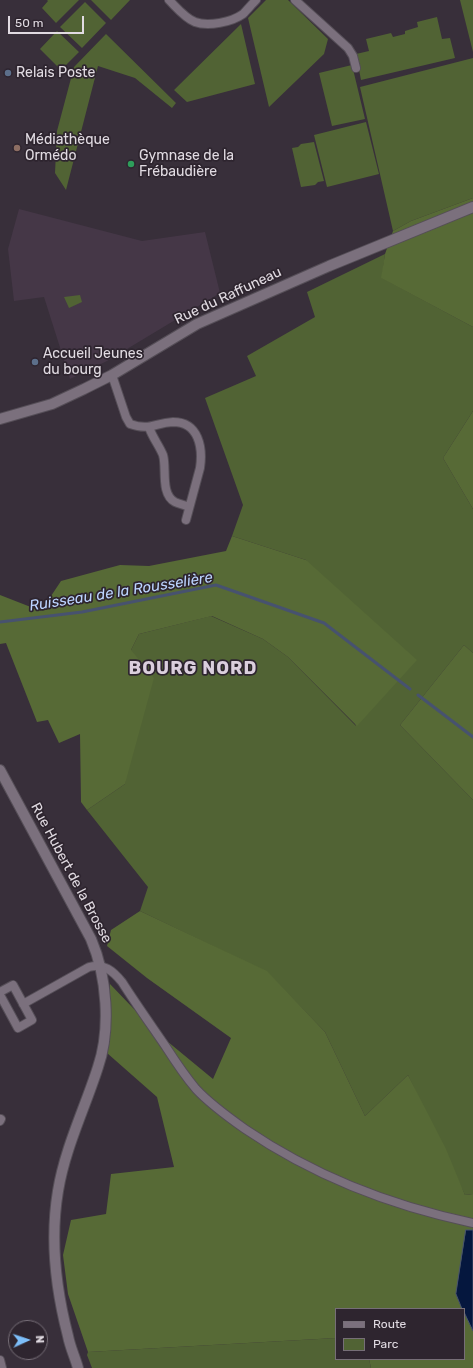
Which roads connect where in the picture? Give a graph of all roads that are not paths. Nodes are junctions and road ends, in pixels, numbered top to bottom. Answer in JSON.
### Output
{"nodes":[{"id":1,"x":169,"y":0,"type":"edge"},
{"id":2,"x":256,"y":0,"type":"edge"},
{"id":3,"x":295,"y":0,"type":"edge"},
{"id":4,"x":356,"y":68,"type":"dead end"},
{"id":5,"x":473,"y":207,"type":"edge"},
{"id":6,"x":112,"y":376,"type":"junction"},
{"id":7,"x":0,"y":419,"type":"edge"},
{"id":8,"x":149,"y":427,"type":"junction"},
{"id":9,"x":189,"y":507,"type":"junction"},
{"id":10,"x":186,"y":520,"type":"dead end"},
{"id":11,"x":0,"y":770,"type":"edge"},
{"id":12,"x":100,"y":966,"type":"junction"},
{"id":13,"x":0,"y":994,"type":"edge"},
{"id":14,"x":23,"y":1004,"type":"junction"},
{"id":15,"x":473,"y":1223,"type":"edge"},
{"id":16,"x":0,"y":1360,"type":"edge"},
{"id":17,"x":2,"y":1368,"type":"edge"},
{"id":18,"x":78,"y":1368,"type":"edge"}],
"edges":[{"from":1,"to":2,"type":"street"},
{"from":3,"to":4,"type":"street"},
{"from":5,"to":6,"type":"street","name":"Rue du Raffuneau"},
{"from":6,"to":7,"type":"street","name":"Rue du Raffuneau"},
{"from":6,"to":8,"type":"street"},
{"from":8,"to":9,"type":"street"},
{"from":8,"to":9,"type":"street"},
{"from":9,"to":10,"type":"street"},
{"from":11,"to":12,"type":"street","name":"Rue Hubert de la Brosse"},
{"from":12,"to":14,"type":"street"},
{"from":12,"to":15,"type":"street"},
{"from":12,"to":18,"type":"street","name":"Rue Hubert de la Brosse"},
{"from":13,"to":14,"type":"street"},
{"from":13,"to":14,"type":"street"},
{"from":16,"to":17,"type":"street"}]}
